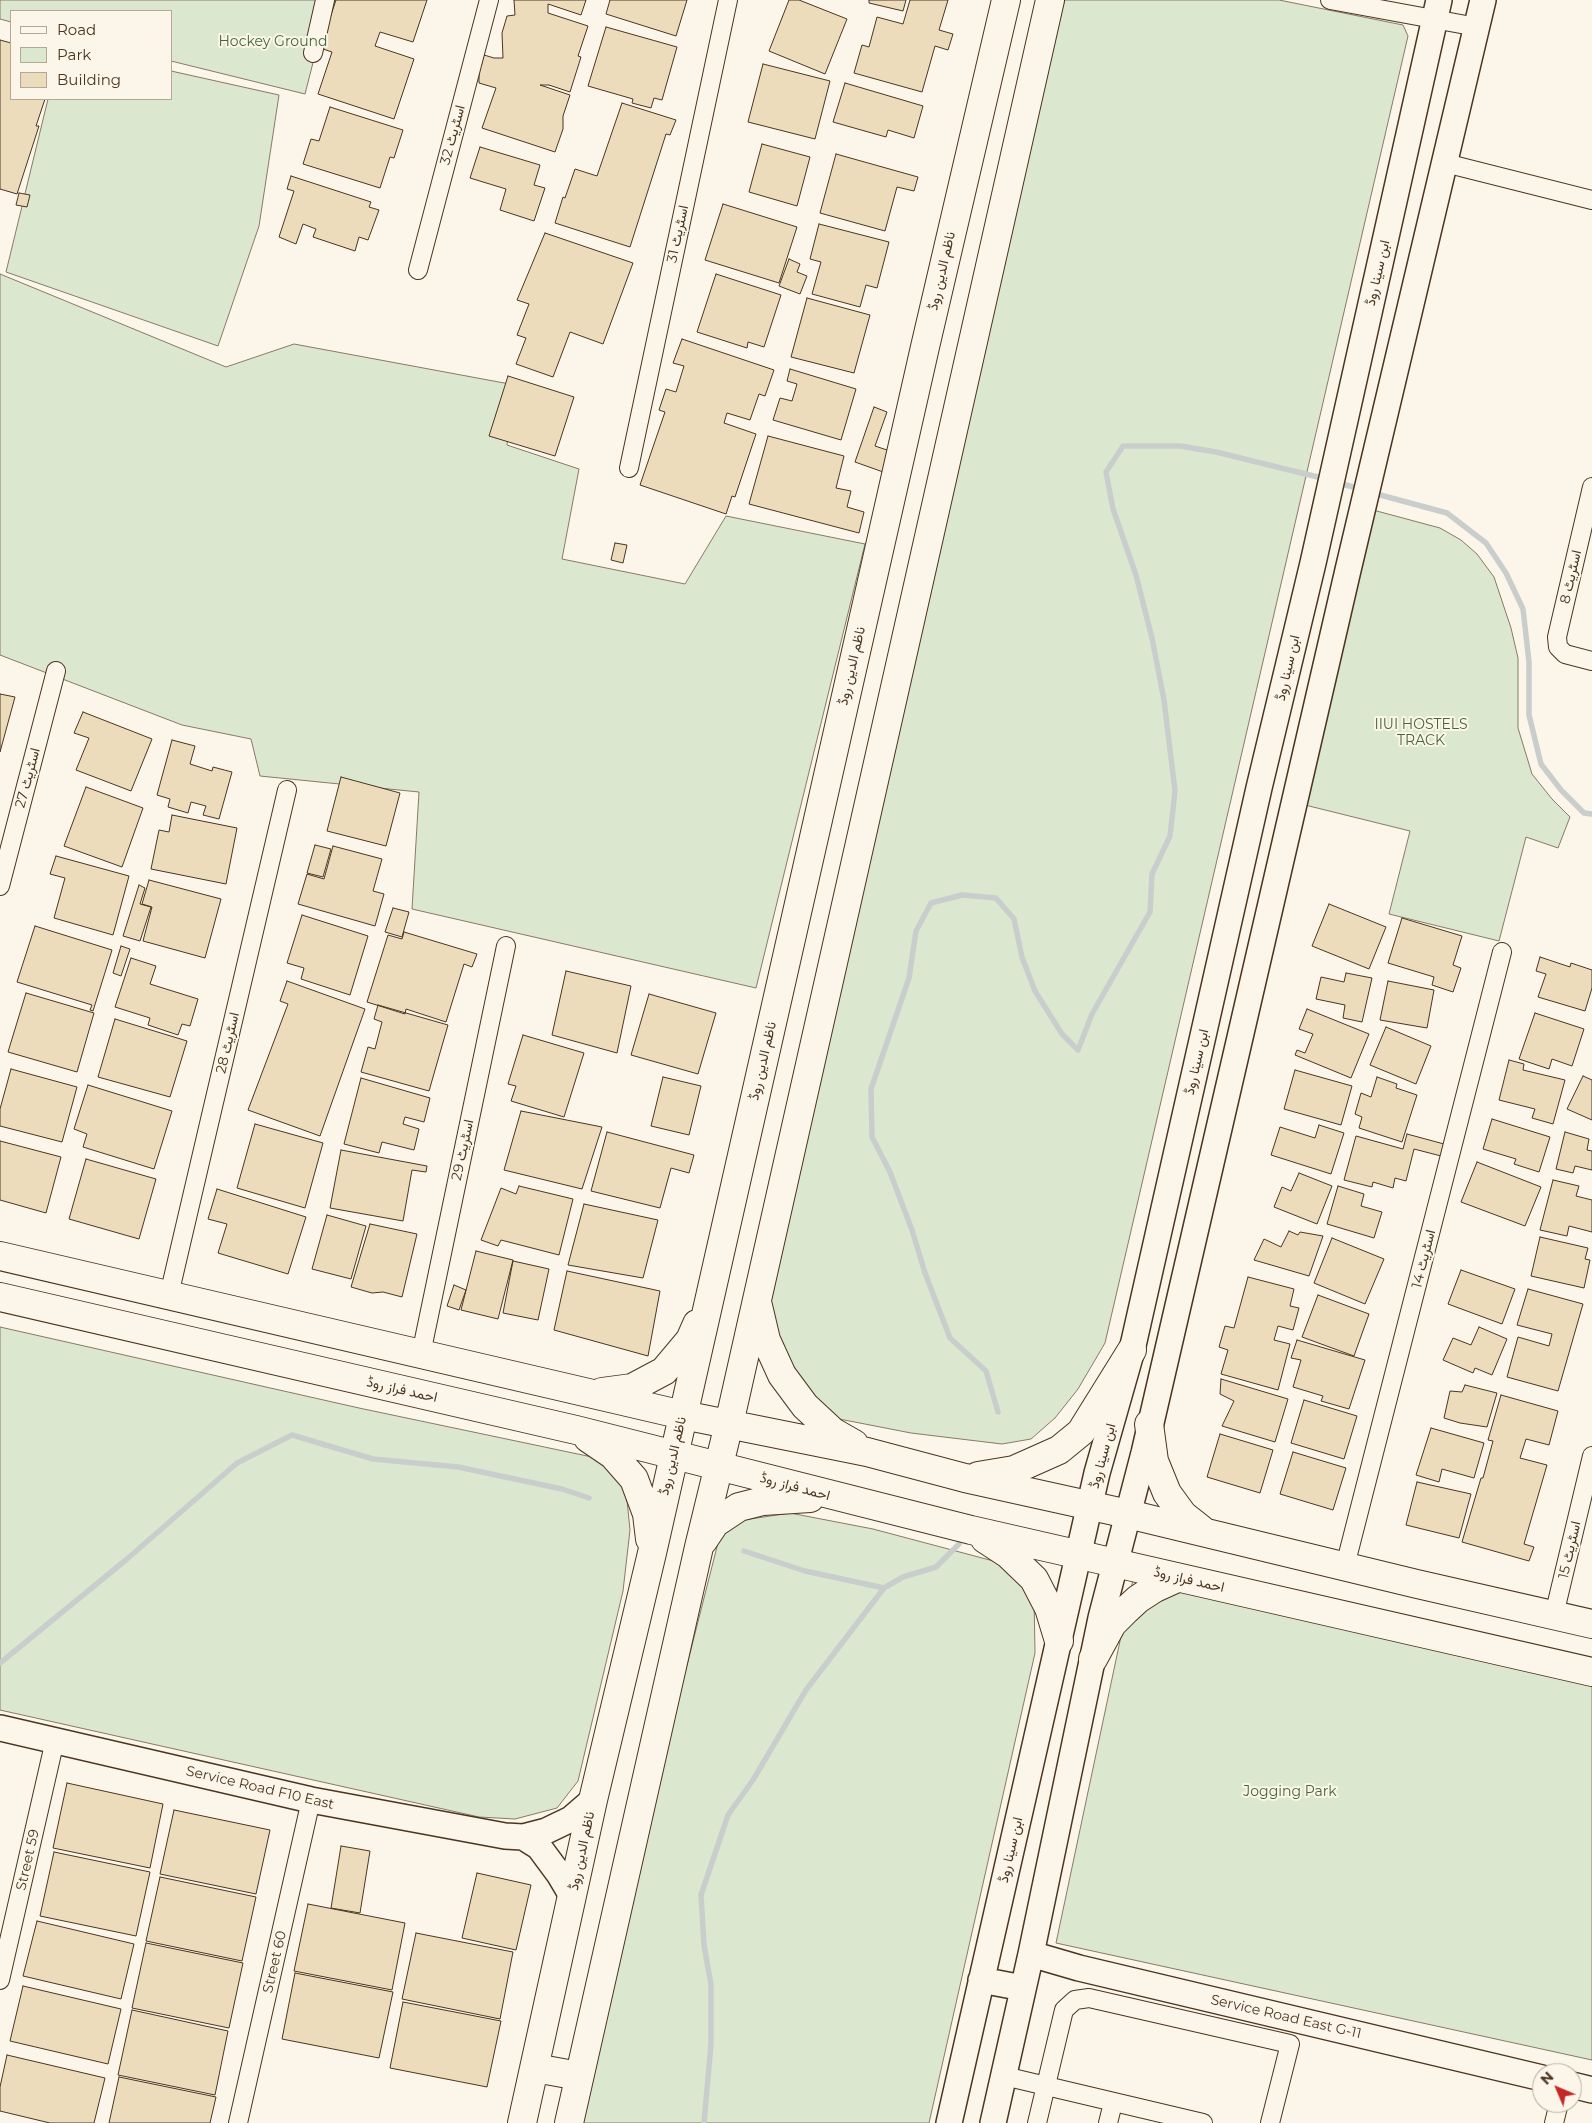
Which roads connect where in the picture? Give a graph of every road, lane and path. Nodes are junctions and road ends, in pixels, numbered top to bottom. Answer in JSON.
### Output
{"nodes":[{"id":1,"x":325,"y":0,"type":"edge"},
{"id":2,"x":489,"y":0,"type":"edge"},
{"id":3,"x":728,"y":0,"type":"edge"},
{"id":4,"x":1006,"y":0,"type":"edge"},
{"id":5,"x":1050,"y":0,"type":"edge"},
{"id":6,"x":1330,"y":0,"type":"edge"},
{"id":7,"x":1483,"y":0,"type":"edge"},
{"id":8,"x":1437,"y":10,"type":"edge"},
{"id":9,"x":1477,"y":27,"type":"junction"},
{"id":10,"x":313,"y":53,"type":"dead end"},
{"id":11,"x":1445,"y":163,"type":"junction"},
{"id":12,"x":1592,"y":200,"type":"edge"},
{"id":13,"x":418,"y":270,"type":"dead end"},
{"id":14,"x":629,"y":468,"type":"dead end"},
{"id":15,"x":1592,"y":487,"type":"edge"},
{"id":16,"x":1592,"y":661,"type":"edge"},
{"id":17,"x":56,"y":671,"type":"dead end"},
{"id":18,"x":1259,"y":788,"type":"junction"},
{"id":19,"x":287,"y":790,"type":"dead end"},
{"id":20,"x":1295,"y":798,"type":"junction"},
{"id":21,"x":0,"y":886,"type":"edge"},
{"id":22,"x":506,"y":946,"type":"dead end"},
{"id":23,"x":1502,"y":952,"type":"dead end"},
{"id":24,"x":0,"y":1256,"type":"edge"},
{"id":25,"x":169,"y":1295,"type":"junction"},
{"id":26,"x":710,"y":1295,"type":"junction"},
{"id":27,"x":0,"y":1297,"type":"edge"},
{"id":28,"x":757,"y":1302,"type":"junction"},
{"id":29,"x":1132,"y":1350,"type":"junction"},
{"id":30,"x":421,"y":1354,"type":"junction"},
{"id":31,"x":593,"y":1393,"type":"junction"},
{"id":32,"x":683,"y":1414,"type":"junction"},
{"id":33,"x":729,"y":1424,"type":"junction"},
{"id":34,"x":1149,"y":1424,"type":"junction"},
{"id":35,"x":576,"y":1430,"type":"junction"},
{"id":36,"x":866,"y":1452,"type":"junction"},
{"id":37,"x":674,"y":1455,"type":"junction"},
{"id":38,"x":1592,"y":1456,"type":"edge"},
{"id":39,"x":720,"y":1467,"type":"junction"},
{"id":40,"x":964,"y":1478,"type":"junction"},
{"id":41,"x":831,"y":1496,"type":"junction"},
{"id":42,"x":1090,"y":1505,"type":"junction"},
{"id":43,"x":1128,"y":1514,"type":"junction"},
{"id":44,"x":971,"y":1530,"type":"junction"},
{"id":45,"x":1205,"y":1532,"type":"junction"},
{"id":46,"x":699,"y":1547,"type":"junction"},
{"id":47,"x":652,"y":1553,"type":"junction"},
{"id":48,"x":1078,"y":1555,"type":"junction"},
{"id":49,"x":1115,"y":1564,"type":"junction"},
{"id":50,"x":1345,"y":1566,"type":"junction"},
{"id":51,"x":1177,"y":1578,"type":"junction"},
{"id":52,"x":1554,"y":1615,"type":"junction"},
{"id":53,"x":1592,"y":1624,"type":"edge"},
{"id":54,"x":1059,"y":1641,"type":"junction"},
{"id":55,"x":1093,"y":1660,"type":"junction"},
{"id":56,"x":1592,"y":1672,"type":"edge"},
{"id":57,"x":0,"y":1728,"type":"edge"},
{"id":58,"x":55,"y":1740,"type":"junction"},
{"id":59,"x":1030,"y":1765,"type":"junction"},
{"id":60,"x":1069,"y":1772,"type":"junction"},
{"id":61,"x":311,"y":1800,"type":"junction"},
{"id":62,"x":593,"y":1800,"type":"junction"},
{"id":63,"x":523,"y":1837,"type":"junction"},
{"id":64,"x":572,"y":1896,"type":"junction"},
{"id":65,"x":1031,"y":1954,"type":"junction"},
{"id":66,"x":0,"y":1980,"type":"edge"},
{"id":67,"x":982,"y":1980,"type":"junction"},
{"id":68,"x":1023,"y":1988,"type":"junction"},
{"id":69,"x":535,"y":2068,"type":"junction"},
{"id":70,"x":579,"y":2076,"type":"junction"},
{"id":71,"x":1004,"y":2076,"type":"junction"},
{"id":72,"x":1532,"y":2076,"type":"edge"},
{"id":73,"x":1045,"y":2086,"type":"junction"},
{"id":74,"x":1113,"y":2103,"type":"junction"},
{"id":75,"x":238,"y":2123,"type":"edge"},
{"id":76,"x":522,"y":2123,"type":"edge"},
{"id":77,"x":569,"y":2123,"type":"edge"},
{"id":78,"x":949,"y":2123,"type":"edge"},
{"id":79,"x":994,"y":2123,"type":"edge"},
{"id":80,"x":1037,"y":2123,"type":"edge"},
{"id":81,"x":1108,"y":2123,"type":"edge"},
{"id":82,"x":1201,"y":2123,"type":"edge"},
{"id":83,"x":1270,"y":2123,"type":"edge"}],
"edges":[{"from":1,"to":10,"type":"street"},
{"from":2,"to":13,"type":"street","name":"اسٹریٹ 32"},
{"from":3,"to":14,"type":"street","name":"اسٹریٹ 31"},
{"from":4,"to":26,"type":"main road","name":"ناظم الدین روڈ"},
{"from":5,"to":28,"type":"main road"},
{"from":6,"to":8,"type":"street"},
{"from":7,"to":9,"type":"main road"},
{"from":8,"to":9,"type":"street"},
{"from":8,"to":18,"type":"main road","name":"ابن سینا روڈ"},
{"from":9,"to":11,"type":"main road"},
{"from":11,"to":12,"type":"street"},
{"from":11,"to":20,"type":"main road"},
{"from":15,"to":16,"type":"street","name":"اسٹریٹ 8"},
{"from":17,"to":21,"type":"street","name":"اسٹریٹ 27"},
{"from":18,"to":20,"type":"main road"},
{"from":18,"to":29,"type":"main road","name":"ابن سینا روڈ"},
{"from":19,"to":25,"type":"street","name":"اسٹریٹ 28"},
{"from":20,"to":34,"type":"main road"},
{"from":22,"to":30,"type":"street","name":"اسٹریٹ 29"},
{"from":23,"to":50,"type":"street","name":"اسٹریٹ 14"},
{"from":24,"to":25,"type":"main road"},
{"from":25,"to":30,"type":"main road"},
{"from":26,"to":31,"type":"main road"},
{"from":26,"to":32,"type":"main road","name":"ناظم الدین روڈ"},
{"from":27,"to":35,"type":"main road","name":"احمد فراز روڈ"},
{"from":28,"to":33,"type":"main road"},
{"from":28,"to":36,"type":"main road"},
{"from":29,"to":40,"type":"main road"},
{"from":29,"to":42,"type":"main road","name":"ابن سینا روڈ"},
{"from":30,"to":31,"type":"main road"},
{"from":31,"to":32,"type":"main road"},
{"from":32,"to":33,"type":"main road"},
{"from":32,"to":37,"type":"main road","name":"ناظم الدین روڈ"},
{"from":33,"to":36,"type":"main road"},
{"from":33,"to":39,"type":"main road"},
{"from":34,"to":43,"type":"main road"},
{"from":34,"to":45,"type":"main road"},
{"from":35,"to":37,"type":"main road","name":"احمد فراز روڈ"},
{"from":35,"to":47,"type":"main road"},
{"from":36,"to":40,"type":"main road"},
{"from":37,"to":39,"type":"main road","name":"احمد فراز روڈ"},
{"from":37,"to":47,"type":"main road","name":"ناظم الدین روڈ"},
{"from":38,"to":52,"type":"street","name":"اسٹریٹ 15"},
{"from":39,"to":41,"type":"main road","name":"احمد فراز روڈ"},
{"from":39,"to":46,"type":"main road"},
{"from":40,"to":42,"type":"main road"},
{"from":41,"to":44,"type":"main road","name":"احمد فراز روڈ"},
{"from":41,"to":46,"type":"main road"},
{"from":42,"to":43,"type":"main road"},
{"from":42,"to":48,"type":"main road","name":"ابن سینا روڈ"},
{"from":43,"to":45,"type":"main road"},
{"from":43,"to":49,"type":"main road"},
{"from":44,"to":48,"type":"main road","name":"احمد فراز روڈ"},
{"from":44,"to":54,"type":"main road"},
{"from":45,"to":50,"type":"main road"},
{"from":46,"to":70,"type":"main road"},
{"from":47,"to":62,"type":"main road","name":"ناظم الدین روڈ"},
{"from":48,"to":49,"type":"main road","name":"احمد فراز روڈ"},
{"from":48,"to":54,"type":"main road","name":"ابن سینا روڈ"},
{"from":49,"to":51,"type":"main road","name":"احمد فراز روڈ"},
{"from":49,"to":55,"type":"main road"},
{"from":50,"to":52,"type":"main road"},
{"from":51,"to":55,"type":"main road"},
{"from":51,"to":56,"type":"main road","name":"احمد فراز روڈ"},
{"from":52,"to":53,"type":"main road"},
{"from":54,"to":59,"type":"main road","name":"ابن سینا روڈ"},
{"from":55,"to":60,"type":"main road"},
{"from":57,"to":58,"type":"main road","name":"Service Road F10 East"},
{"from":58,"to":61,"type":"main road","name":"Service Road F10 East"},
{"from":58,"to":66,"type":"street","name":"Street 59"},
{"from":59,"to":60,"type":"main road"},
{"from":59,"to":67,"type":"main road","name":"ابن سینا روڈ"},
{"from":60,"to":65,"type":"main road"},
{"from":61,"to":63,"type":"main road","name":"Service Road F10 East"},
{"from":61,"to":75,"type":"street","name":"Street 60"},
{"from":62,"to":63,"type":"main road","name":"Service Road F10 East"},
{"from":62,"to":64,"type":"main road","name":"ناظم الدین روڈ"},
{"from":63,"to":64,"type":"main road"},
{"from":64,"to":69,"type":"main road","name":"ناظم الدین روڈ"},
{"from":65,"to":68,"type":"main road"},
{"from":65,"to":72,"type":"main road","name":"Service Road East G-11"},
{"from":67,"to":68,"type":"main road"},
{"from":67,"to":78,"type":"main road","name":"ابن سینا روڈ"},
{"from":68,"to":71,"type":"main road"},
{"from":69,"to":70,"type":"main road"},
{"from":69,"to":76,"type":"main road","name":"ناظم الدین روڈ"},
{"from":70,"to":77,"type":"main road"},
{"from":71,"to":73,"type":"street"},
{"from":71,"to":79,"type":"main road"},
{"from":73,"to":74,"type":"street"},
{"from":73,"to":80,"type":"street"},
{"from":73,"to":83,"type":"street"},
{"from":74,"to":81,"type":"street"},
{"from":74,"to":82,"type":"street"}]}
